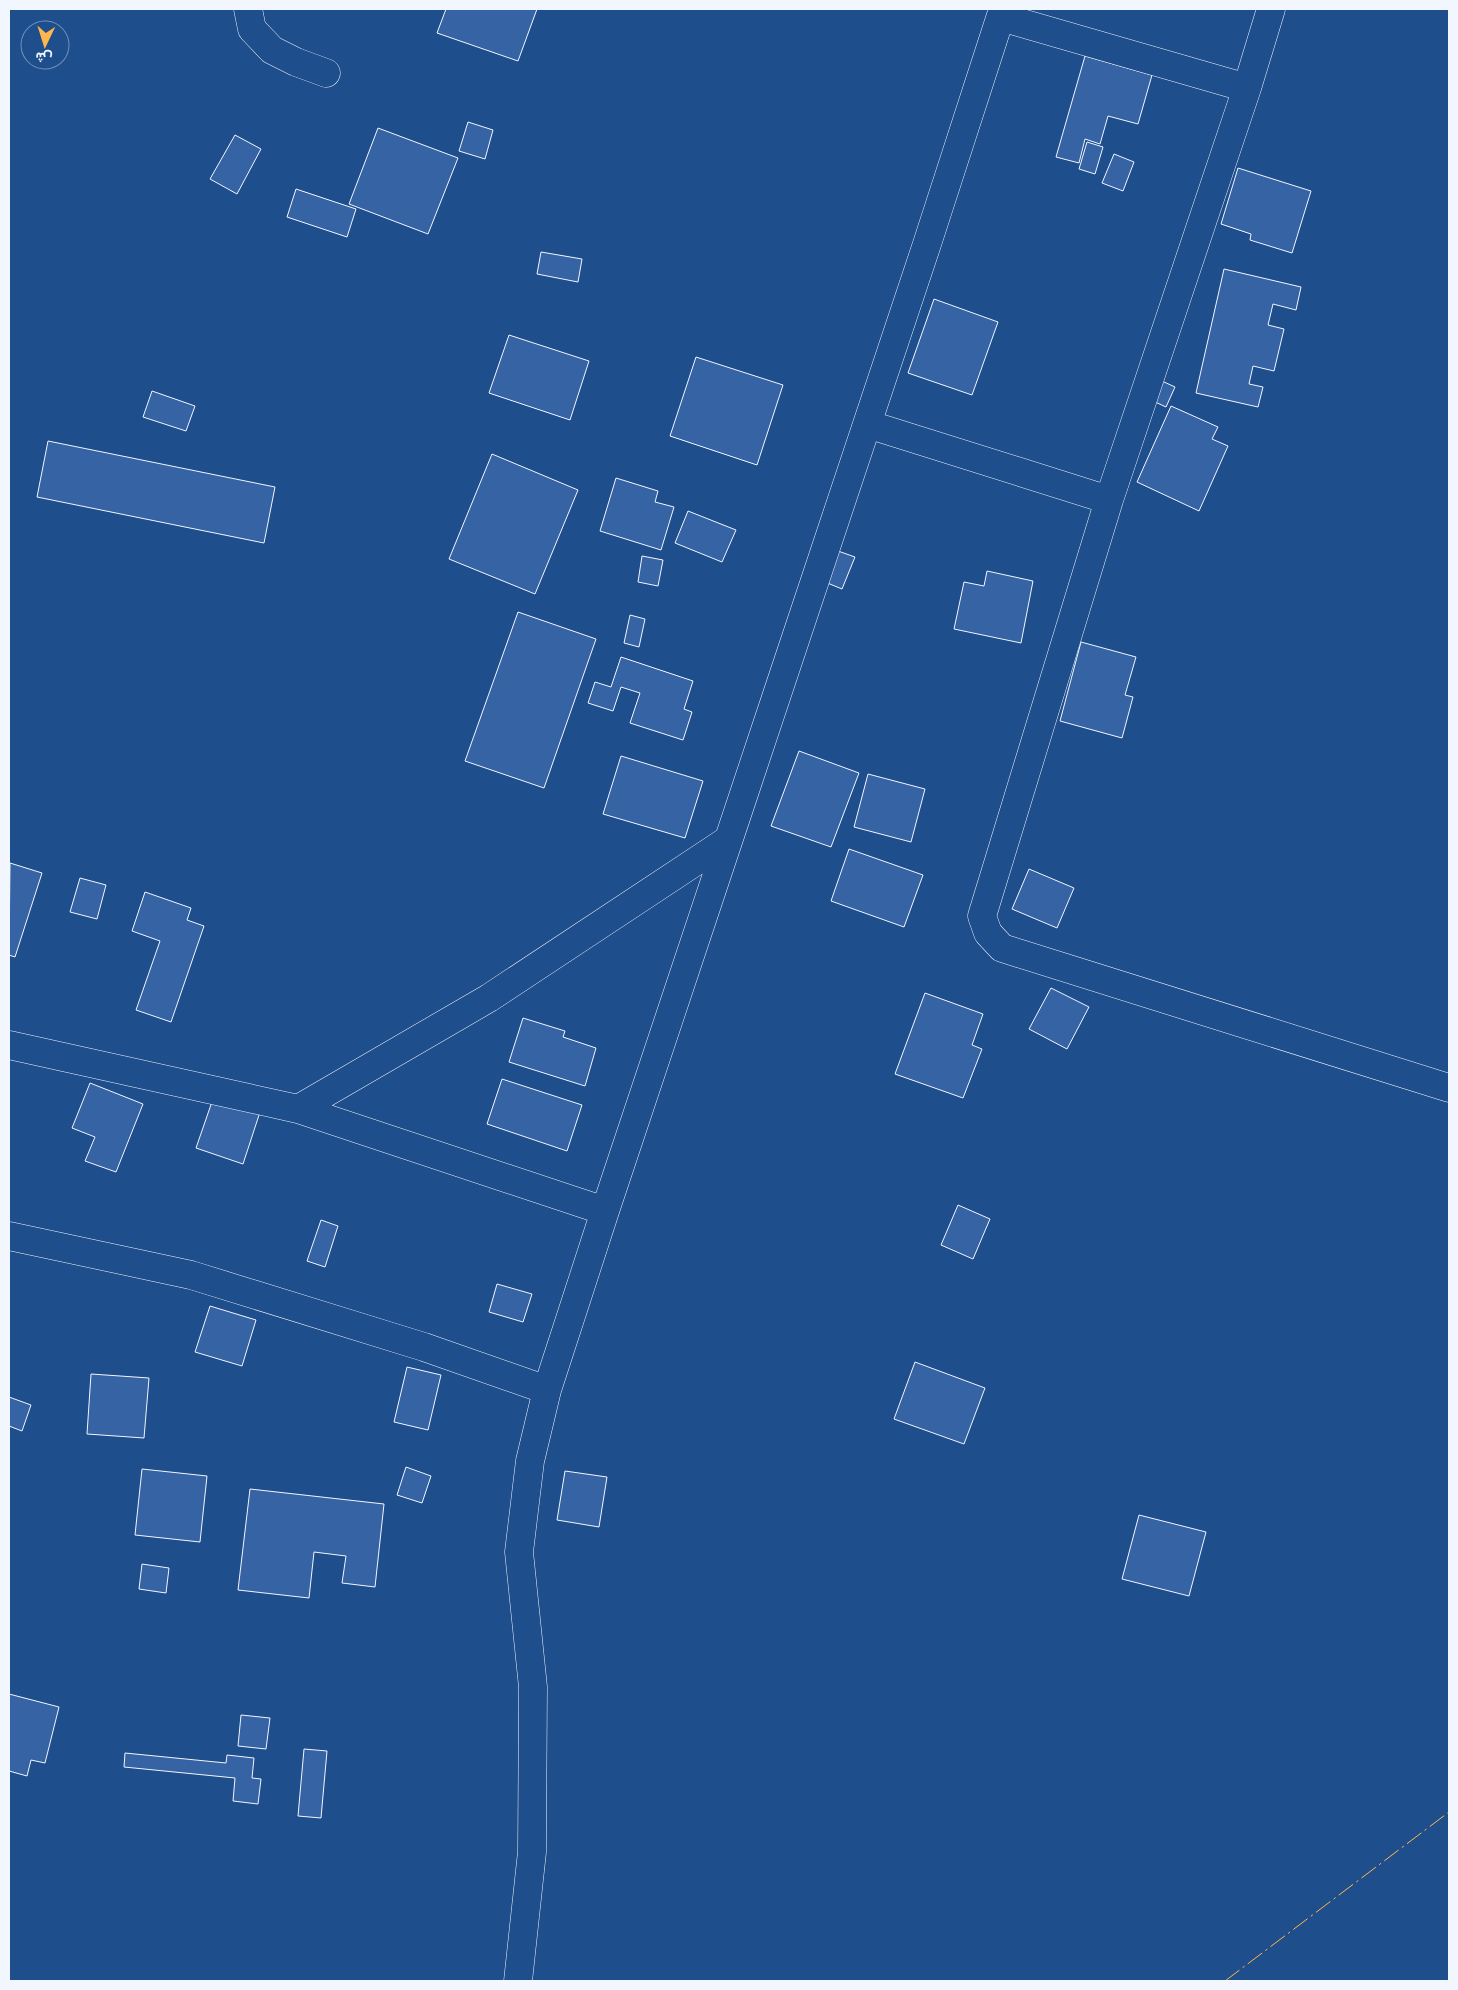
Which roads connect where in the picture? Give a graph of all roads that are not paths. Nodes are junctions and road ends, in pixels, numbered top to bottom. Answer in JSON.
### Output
{"nodes":[{"id":1,"x":248,"y":9,"type":"edge"},
{"id":2,"x":1270,"y":9,"type":"edge"},
{"id":3,"x":1002,"y":13,"type":"edge"},
{"id":4,"x":326,"y":73,"type":"dead end"},
{"id":5,"x":1247,"y":88,"type":"junction"},
{"id":6,"x":867,"y":424,"type":"junction"},
{"id":7,"x":1109,"y":500,"type":"junction"},
{"id":8,"x":728,"y":840,"type":"junction"},
{"id":9,"x":9,"y":1044,"type":"edge"},
{"id":10,"x":1449,"y":1088,"type":"edge"},
{"id":11,"x":298,"y":1109,"type":"junction"},
{"id":12,"x":605,"y":1211,"type":"junction"},
{"id":13,"x":9,"y":1236,"type":"edge"},
{"id":14,"x":547,"y":1390,"type":"junction"},
{"id":15,"x":518,"y":1981,"type":"edge"}],
"edges":[{"from":1,"to":4,"type":"street"},
{"from":2,"to":5,"type":"street"},
{"from":3,"to":5,"type":"street"},
{"from":3,"to":6,"type":"street"},
{"from":5,"to":7,"type":"street"},
{"from":6,"to":7,"type":"street"},
{"from":6,"to":8,"type":"street"},
{"from":7,"to":10,"type":"street"},
{"from":8,"to":11,"type":"street"},
{"from":8,"to":12,"type":"street"},
{"from":9,"to":11,"type":"street"},
{"from":11,"to":12,"type":"street"},
{"from":12,"to":14,"type":"street"},
{"from":13,"to":14,"type":"street"},
{"from":14,"to":15,"type":"street"}]}
